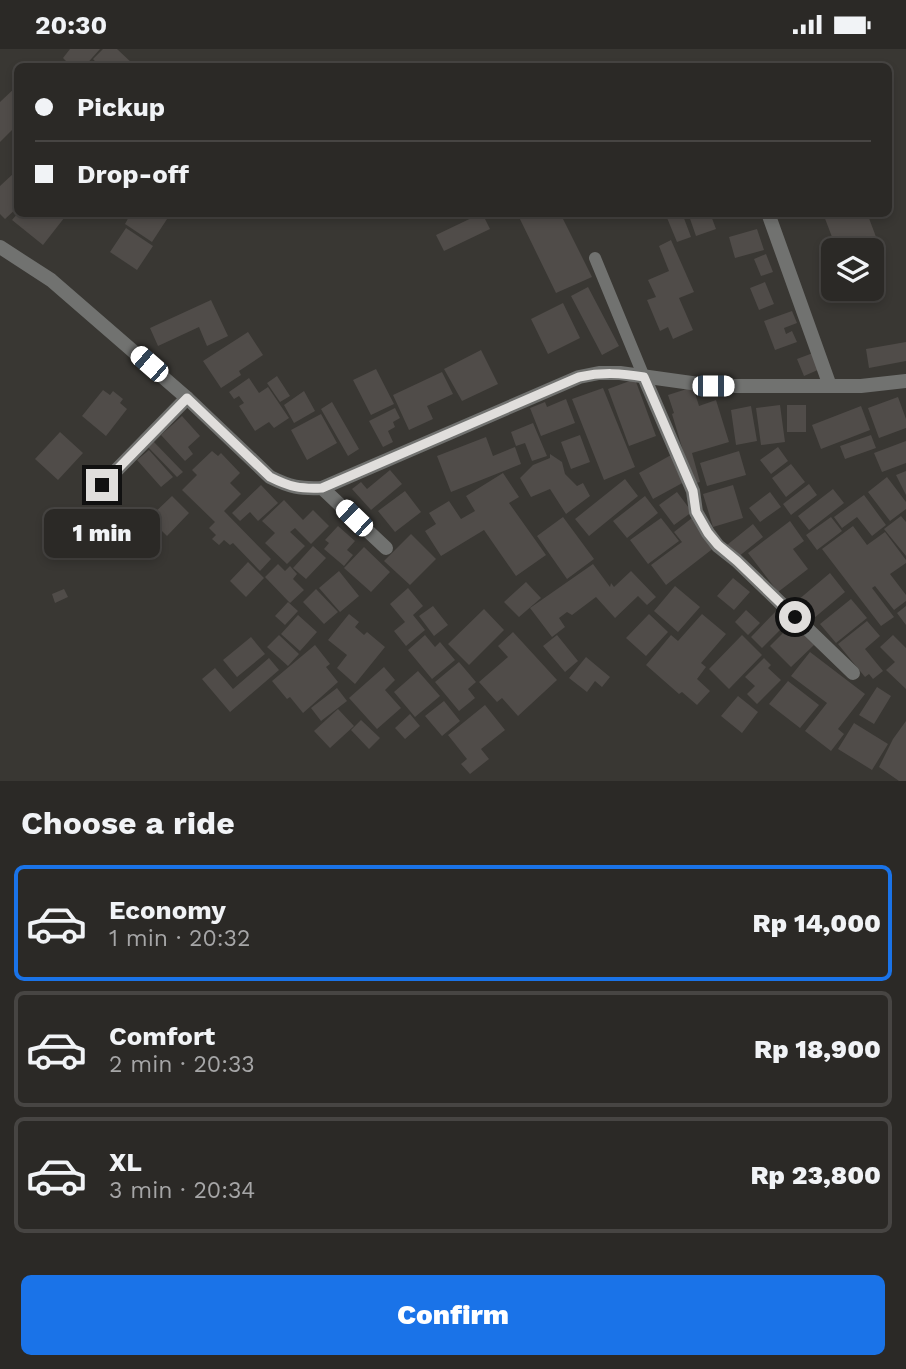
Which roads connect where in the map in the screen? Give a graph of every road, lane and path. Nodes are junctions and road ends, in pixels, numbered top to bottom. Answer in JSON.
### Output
{"nodes":[{"id":1,"x":769,"y":217,"type":"edge"},
{"id":2,"x":0,"y":247,"type":"edge"},
{"id":3,"x":595,"y":258,"type":"dead end"},
{"id":4,"x":644,"y":377,"type":"junction"},
{"id":5,"x":906,"y":381,"type":"edge"},
{"id":6,"x":830,"y":386,"type":"junction"},
{"id":7,"x":187,"y":398,"type":"junction"},
{"id":8,"x":102,"y":485,"type":"dead end"},
{"id":9,"x":322,"y":488,"type":"junction"},
{"id":10,"x":386,"y":548,"type":"dead end"},
{"id":11,"x":853,"y":673,"type":"dead end"}],
"edges":[{"from":1,"to":6,"type":"street"},
{"from":2,"to":7,"type":"street"},
{"from":3,"to":4,"type":"lane"},
{"from":4,"to":6,"type":"street"},
{"from":4,"to":9,"type":"street"},
{"from":4,"to":11,"type":"street"},
{"from":5,"to":6,"type":"street"},
{"from":7,"to":8,"type":"street"},
{"from":7,"to":9,"type":"street"},
{"from":9,"to":10,"type":"street"}]}
